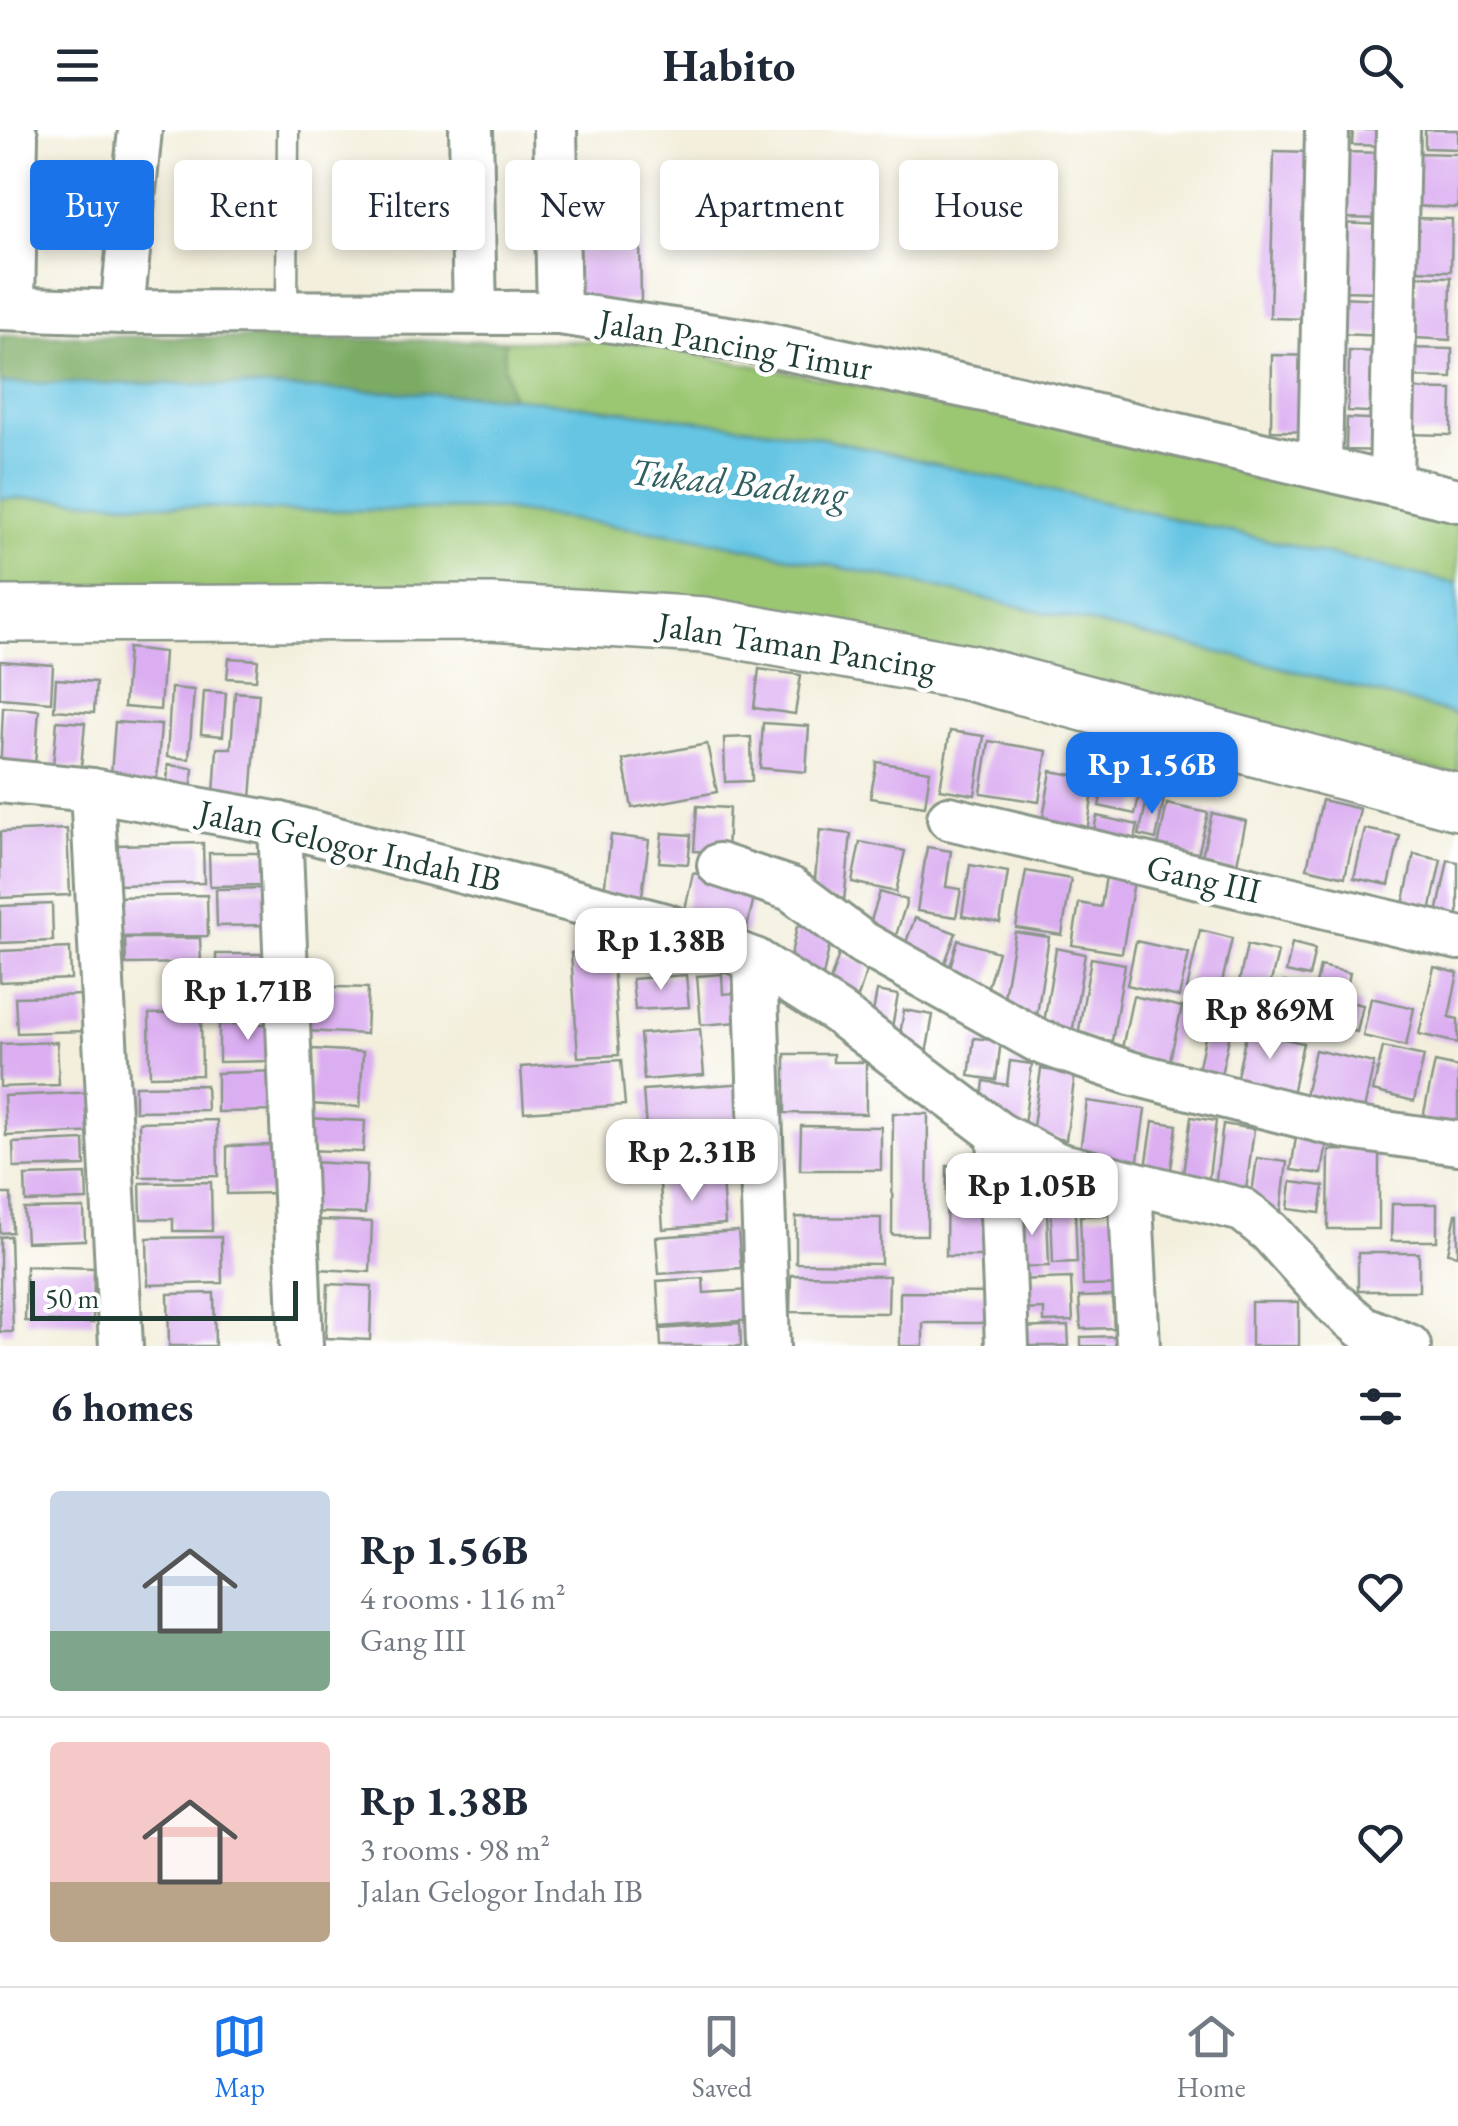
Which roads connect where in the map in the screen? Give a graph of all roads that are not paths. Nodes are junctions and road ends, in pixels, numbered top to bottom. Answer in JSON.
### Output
{"nodes":[{"id":1,"x":140,"y":130,"type":"edge"},
{"id":2,"x":288,"y":130,"type":"edge"},
{"id":3,"x":471,"y":130,"type":"edge"},
{"id":4,"x":556,"y":130,"type":"edge"},
{"id":5,"x":1327,"y":130,"type":"edge"},
{"id":6,"x":1398,"y":130,"type":"edge"},
{"id":7,"x":16,"y":136,"type":"dead end"},
{"id":8,"x":6,"y":308,"type":"edge"},
{"id":9,"x":122,"y":312,"type":"junction"},
{"id":10,"x":287,"y":312,"type":"junction"},
{"id":11,"x":475,"y":312,"type":"junction"},
{"id":12,"x":559,"y":314,"type":"junction"},
{"id":13,"x":1320,"y":466,"type":"junction"},
{"id":14,"x":1391,"y":483,"type":"junction"},
{"id":15,"x":1458,"y":500,"type":"edge"},
{"id":16,"x":0,"y":614,"type":"edge"},
{"id":17,"x":0,"y":781,"type":"edge"},
{"id":18,"x":92,"y":790,"type":"junction"},
{"id":19,"x":1458,"y":802,"type":"edge"},
{"id":20,"x":949,"y":818,"type":"dead end"},
{"id":21,"x":280,"y":824,"type":"junction"},
{"id":22,"x":719,"y":866,"type":"dead end"},
{"id":23,"x":1458,"y":938,"type":"edge"},
{"id":24,"x":756,"y":960,"type":"junction"},
{"id":25,"x":998,"y":1134,"type":"junction"},
{"id":26,"x":1458,"y":1143,"type":"edge"},
{"id":27,"x":1130,"y":1184,"type":"junction"},
{"id":28,"x":1334,"y":1303,"type":"junction"},
{"id":29,"x":121,"y":1346,"type":"edge"},
{"id":30,"x":301,"y":1346,"type":"edge"},
{"id":31,"x":768,"y":1346,"type":"edge"},
{"id":32,"x":1007,"y":1346,"type":"edge"},
{"id":33,"x":1138,"y":1346,"type":"edge"},
{"id":34,"x":1334,"y":1346,"type":"edge"},
{"id":35,"x":1409,"y":1346,"type":"edge"}],
"edges":[{"from":1,"to":9,"type":"street"},
{"from":2,"to":10,"type":"lane"},
{"from":3,"to":11,"type":"street"},
{"from":4,"to":12,"type":"street"},
{"from":5,"to":13,"type":"street"},
{"from":6,"to":14,"type":"street"},
{"from":7,"to":8,"type":"street"},
{"from":8,"to":9,"type":"street","name":"Jalan Pancing Timur"},
{"from":9,"to":10,"type":"street","name":"Jalan Pancing Timur"},
{"from":10,"to":11,"type":"street","name":"Jalan Pancing Timur"},
{"from":11,"to":12,"type":"street","name":"Jalan Pancing Timur"},
{"from":12,"to":13,"type":"street","name":"Jalan Pancing Timur"},
{"from":13,"to":14,"type":"street","name":"Jalan Pancing Timur"},
{"from":14,"to":15,"type":"street","name":"Jalan Pancing Timur"},
{"from":16,"to":19,"type":"street","name":"Jalan Taman Pancing"},
{"from":17,"to":18,"type":"street","name":"Jalan Gelogor Indah IB"},
{"from":18,"to":21,"type":"street","name":"Jalan Gelogor Indah IB"},
{"from":18,"to":29,"type":"street"},
{"from":20,"to":23,"type":"street","name":"Gang III"},
{"from":21,"to":24,"type":"street","name":"Jalan Gelogor Indah IB"},
{"from":21,"to":30,"type":"street"},
{"from":22,"to":26,"type":"street"},
{"from":24,"to":25,"type":"street","name":"Jalan Gelogor Indah IB"},
{"from":24,"to":31,"type":"street"},
{"from":25,"to":27,"type":"street","name":"Jalan Gelogor Indah IB"},
{"from":25,"to":32,"type":"street"},
{"from":27,"to":28,"type":"street","name":"Jalan Gelogor Indah IB"},
{"from":27,"to":33,"type":"street"},
{"from":28,"to":34,"type":"street"},
{"from":28,"to":35,"type":"street","name":"Jalan Gelogor Indah IB"}]}
